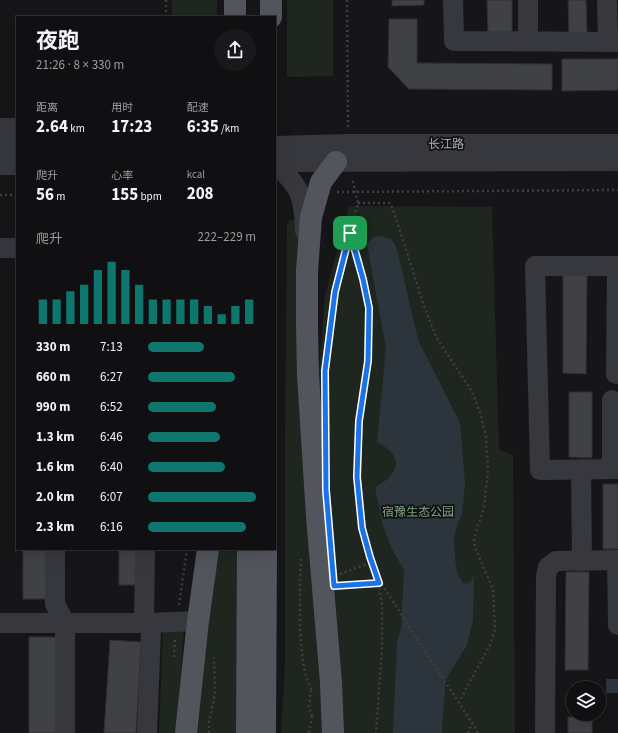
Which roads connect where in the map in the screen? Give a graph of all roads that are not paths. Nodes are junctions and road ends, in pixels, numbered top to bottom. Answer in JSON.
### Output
{"nodes":[{"id":1,"x":235,"y":0,"type":"edge"},
{"id":2,"x":271,"y":0,"type":"edge"},
{"id":3,"x":454,"y":0,"type":"edge"},
{"id":4,"x":528,"y":0,"type":"edge"},
{"id":5,"x":606,"y":0,"type":"edge"},
{"id":6,"x":235,"y":16,"type":"edge"},
{"id":7,"x":271,"y":16,"type":"edge"},
{"id":8,"x":528,"y":41,"type":"junction"},
{"id":9,"x":613,"y":42,"type":"edge"},
{"id":10,"x":0,"y":128,"type":"edge"},
{"id":11,"x":16,"y":128,"type":"edge"},
{"id":12,"x":618,"y":144,"type":"edge"},
{"id":13,"x":276,"y":146,"type":"edge"},
{"id":14,"x":0,"y":147,"type":"edge"},
{"id":15,"x":16,"y":147,"type":"edge"},
{"id":16,"x":344,"y":156,"type":"junction"},
{"id":17,"x":618,"y":161,"type":"edge"},
{"id":18,"x":276,"y":163,"type":"edge"},
{"id":19,"x":276,"y":164,"type":"edge"},
{"id":20,"x":0,"y":165,"type":"edge"},
{"id":21,"x":16,"y":165,"type":"edge"},
{"id":22,"x":0,"y":248,"type":"edge"},
{"id":23,"x":16,"y":248,"type":"edge"},
{"id":24,"x":617,"y":266,"type":"edge"},
{"id":25,"x":307,"y":271,"type":"junction"},
{"id":26,"x":616,"y":374,"type":"dead end"},
{"id":27,"x":612,"y":400,"type":"dead end"},
{"id":28,"x":581,"y":469,"type":"junction"},
{"id":29,"x":615,"y":469,"type":"edge"},
{"id":30,"x":55,"y":550,"type":"edge"},
{"id":31,"x":145,"y":550,"type":"edge"},
{"id":32,"x":208,"y":550,"type":"edge"},
{"id":33,"x":248,"y":550,"type":"edge"},
{"id":34,"x":266,"y":550,"type":"edge"},
{"id":35,"x":617,"y":560,"type":"edge"},
{"id":36,"x":582,"y":561,"type":"junction"},
{"id":37,"x":198,"y":621,"type":"junction"},
{"id":38,"x":0,"y":623,"type":"edge"},
{"id":39,"x":64,"y":623,"type":"junction"},
{"id":40,"x":146,"y":623,"type":"junction"},
{"id":41,"x":618,"y":625,"type":"edge"},
{"id":42,"x":65,"y":733,"type":"edge"},
{"id":43,"x":147,"y":733,"type":"edge"},
{"id":44,"x":186,"y":733,"type":"edge"},
{"id":45,"x":247,"y":733,"type":"edge"},
{"id":46,"x":265,"y":733,"type":"edge"},
{"id":47,"x":333,"y":733,"type":"edge"},
{"id":48,"x":545,"y":733,"type":"edge"}],
"edges":[{"from":1,"to":6,"type":"main road"},
{"from":2,"to":7,"type":"main road"},
{"from":3,"to":8,"type":"street"},
{"from":4,"to":8,"type":"street"},
{"from":5,"to":9,"type":"street"},
{"from":8,"to":9,"type":"street"},
{"from":10,"to":11,"type":"street"},
{"from":12,"to":16,"type":"street","name":"长江路"},
{"from":13,"to":16,"type":"street","name":"长江路"},
{"from":14,"to":15,"type":"street"},
{"from":16,"to":17,"type":"street","name":"长江路"},
{"from":16,"to":18,"type":"street","name":"长江路"},
{"from":16,"to":25,"type":"main road"},
{"from":19,"to":25,"type":"street"},
{"from":20,"to":21,"type":"street"},
{"from":22,"to":23,"type":"street"},
{"from":24,"to":26,"type":"street"},
{"from":24,"to":28,"type":"street"},
{"from":25,"to":47,"type":"main road"},
{"from":27,"to":29,"type":"street"},
{"from":28,"to":29,"type":"street"},
{"from":28,"to":36,"type":"street"},
{"from":30,"to":39,"type":"street"},
{"from":31,"to":40,"type":"street"},
{"from":32,"to":37,"type":"main road"},
{"from":33,"to":45,"type":"main road"},
{"from":34,"to":46,"type":"main road"},
{"from":35,"to":36,"type":"street"},
{"from":35,"to":41,"type":"street"},
{"from":36,"to":48,"type":"street"},
{"from":37,"to":40,"type":"street"},
{"from":37,"to":44,"type":"main road"},
{"from":38,"to":39,"type":"street"},
{"from":39,"to":40,"type":"street"},
{"from":39,"to":42,"type":"street"},
{"from":40,"to":43,"type":"street"}]}
